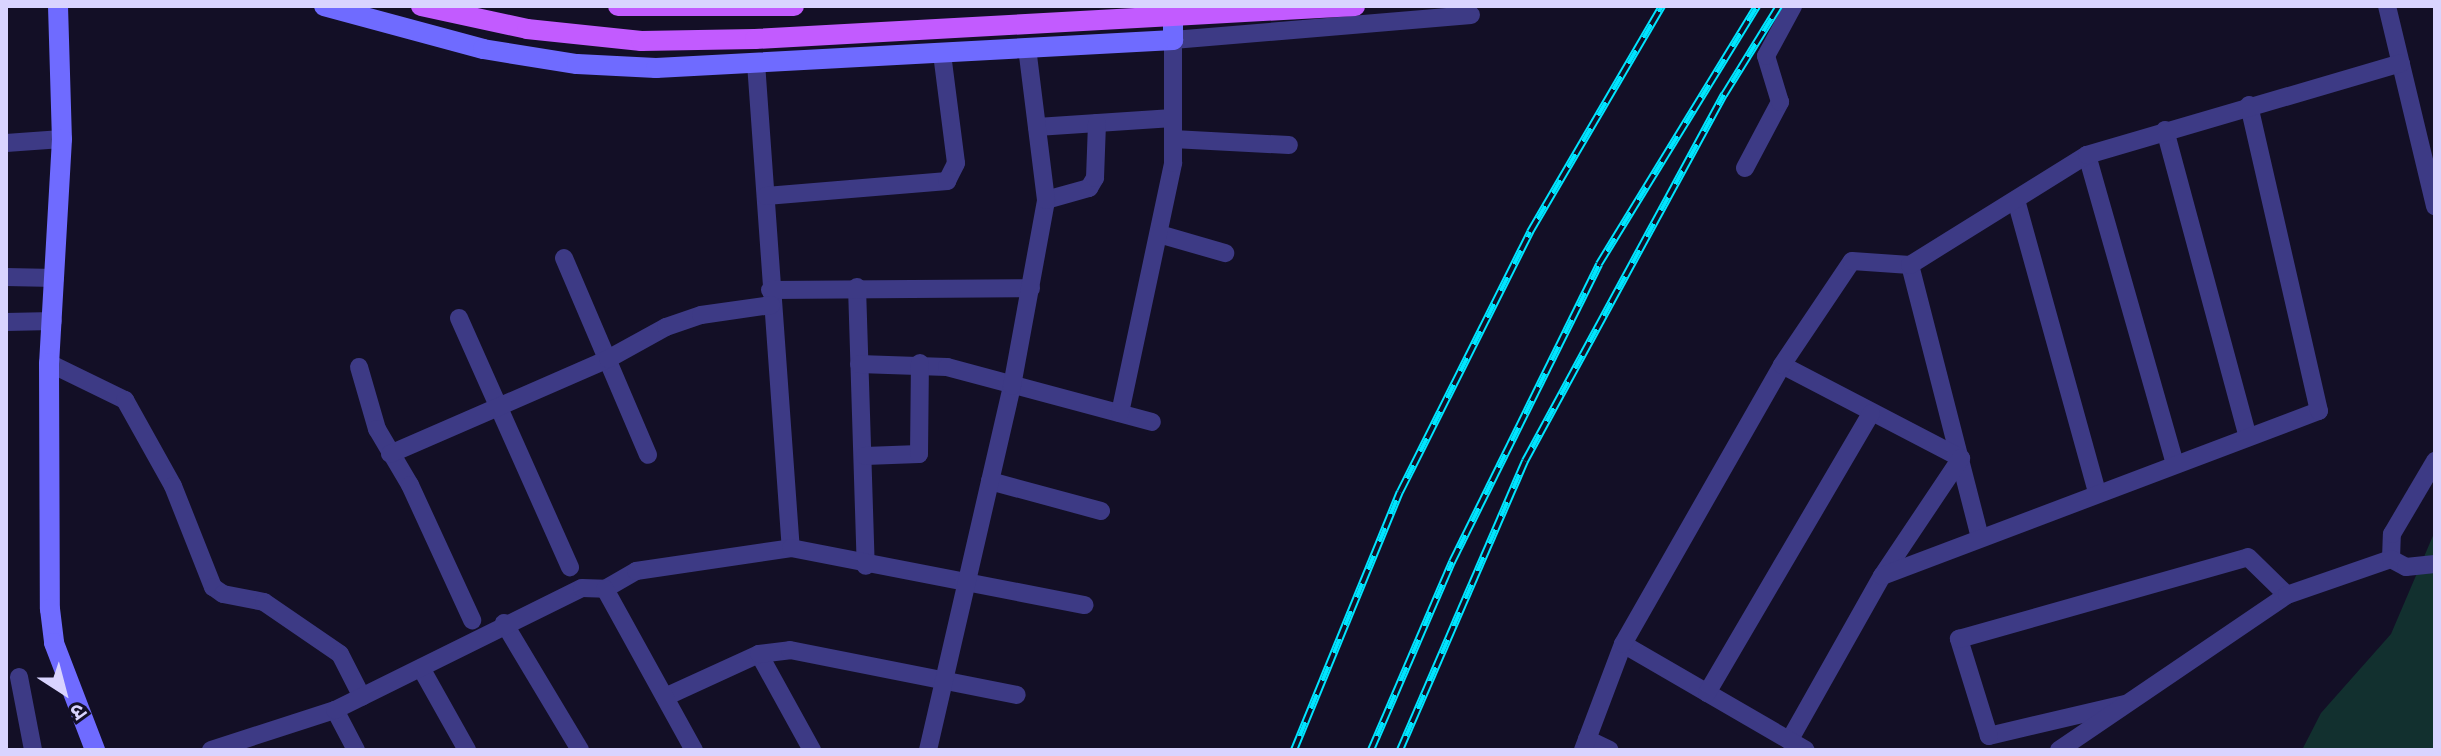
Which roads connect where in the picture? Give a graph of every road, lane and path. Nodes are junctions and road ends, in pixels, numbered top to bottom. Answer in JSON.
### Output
{"nodes":[{"id":1,"x":324,"y":6,"type":"edge"},
{"id":2,"x":421,"y":6,"type":"edge"},
{"id":3,"x":618,"y":6,"type":"edge"},
{"id":4,"x":794,"y":6,"type":"edge"},
{"id":5,"x":1173,"y":6,"type":"edge"},
{"id":6,"x":1355,"y":6,"type":"edge"},
{"id":7,"x":1793,"y":6,"type":"edge"},
{"id":8,"x":2387,"y":6,"type":"edge"},
{"id":9,"x":62,"y":9,"type":"edge"},
{"id":10,"x":1471,"y":15,"type":"dead end"},
{"id":11,"x":1173,"y":40,"type":"junction"},
{"id":12,"x":1027,"y":47,"type":"junction"},
{"id":13,"x":942,"y":53,"type":"junction"},
{"id":14,"x":756,"y":63,"type":"junction"},
{"id":15,"x":2401,"y":63,"type":"junction"},
{"id":16,"x":2249,"y":105,"type":"junction"},
{"id":17,"x":1173,"y":118,"type":"junction"},
{"id":18,"x":1097,"y":123,"type":"junction"},
{"id":19,"x":2427,"y":124,"type":"edge"},
{"id":20,"x":1037,"y":127,"type":"junction"},
{"id":21,"x":2165,"y":130,"type":"junction"},
{"id":22,"x":62,"y":139,"type":"junction"},
{"id":23,"x":1173,"y":139,"type":"junction"},
{"id":24,"x":6,"y":143,"type":"edge"},
{"id":25,"x":1289,"y":145,"type":"dead end"},
{"id":26,"x":2087,"y":155,"type":"junction"},
{"id":27,"x":1745,"y":168,"type":"dead end"},
{"id":28,"x":766,"y":196,"type":"junction"},
{"id":29,"x":1046,"y":200,"type":"junction"},
{"id":30,"x":2016,"y":200,"type":"junction"},
{"id":31,"x":2435,"y":206,"type":"edge"},
{"id":32,"x":1159,"y":234,"type":"junction"},
{"id":33,"x":1225,"y":253,"type":"dead end"},
{"id":34,"x":564,"y":258,"type":"dead end"},
{"id":35,"x":1910,"y":265,"type":"junction"},
{"id":36,"x":6,"y":277,"type":"edge"},
{"id":37,"x":55,"y":278,"type":"junction"},
{"id":38,"x":857,"y":287,"type":"junction"},
{"id":39,"x":1031,"y":288,"type":"junction"},
{"id":40,"x":770,"y":297,"type":"junction"},
{"id":41,"x":459,"y":318,"type":"dead end"},
{"id":42,"x":53,"y":321,"type":"junction"},
{"id":43,"x":6,"y":322,"type":"edge"},
{"id":44,"x":608,"y":359,"type":"junction"},
{"id":45,"x":49,"y":363,"type":"junction"},
{"id":46,"x":920,"y":363,"type":"junction"},
{"id":47,"x":859,"y":364,"type":"junction"},
{"id":48,"x":1782,"y":365,"type":"junction"},
{"id":49,"x":359,"y":367,"type":"dead end"},
{"id":50,"x":1012,"y":386,"type":"junction"},
{"id":51,"x":499,"y":405,"type":"junction"},
{"id":52,"x":1120,"y":413,"type":"junction"},
{"id":53,"x":1871,"y":414,"type":"junction"},
{"id":54,"x":1152,"y":422,"type":"dead end"},
{"id":55,"x":2247,"y":434,"type":"junction"},
{"id":56,"x":390,"y":454,"type":"junction"},
{"id":57,"x":648,"y":455,"type":"dead end"},
{"id":58,"x":865,"y":456,"type":"junction"},
{"id":59,"x":1961,"y":458,"type":"junction"},
{"id":60,"x":2435,"y":461,"type":"edge"},
{"id":61,"x":2175,"y":463,"type":"junction"},
{"id":62,"x":990,"y":481,"type":"junction"},
{"id":63,"x":2097,"y":493,"type":"junction"},
{"id":64,"x":1101,"y":511,"type":"dead end"},
{"id":65,"x":1980,"y":537,"type":"junction"},
{"id":66,"x":791,"y":548,"type":"junction"},
{"id":67,"x":2391,"y":559,"type":"junction"},
{"id":68,"x":2435,"y":564,"type":"edge"},
{"id":69,"x":866,"y":566,"type":"junction"},
{"id":70,"x":570,"y":567,"type":"dead end"},
{"id":71,"x":1882,"y":576,"type":"junction"},
{"id":72,"x":965,"y":585,"type":"junction"},
{"id":73,"x":605,"y":589,"type":"junction"},
{"id":74,"x":2287,"y":595,"type":"junction"},
{"id":75,"x":1085,"y":605,"type":"dead end"},
{"id":76,"x":472,"y":620,"type":"dead end"},
{"id":77,"x":504,"y":623,"type":"junction"},
{"id":78,"x":1623,"y":644,"type":"junction"},
{"id":79,"x":759,"y":654,"type":"junction"},
{"id":80,"x":421,"y":668,"type":"junction"},
{"id":81,"x":19,"y":677,"type":"dead end"},
{"id":82,"x":942,"y":679,"type":"junction"},
{"id":83,"x":1707,"y":693,"type":"junction"},
{"id":84,"x":1017,"y":695,"type":"dead end"},
{"id":85,"x":362,"y":697,"type":"junction"},
{"id":86,"x":665,"y":697,"type":"junction"},
{"id":87,"x":2125,"y":704,"type":"junction"},
{"id":88,"x":335,"y":710,"type":"junction"},
{"id":89,"x":1789,"y":741,"type":"junction"},
{"id":90,"x":1585,"y":744,"type":"edge"},
{"id":91,"x":222,"y":749,"type":"edge"},
{"id":92,"x":33,"y":750,"type":"edge"},
{"id":93,"x":95,"y":750,"type":"edge"},
{"id":94,"x":356,"y":750,"type":"edge"},
{"id":95,"x":467,"y":750,"type":"edge"},
{"id":96,"x":580,"y":750,"type":"edge"},
{"id":97,"x":694,"y":750,"type":"edge"},
{"id":98,"x":812,"y":750,"type":"edge"},
{"id":99,"x":928,"y":750,"type":"edge"},
{"id":100,"x":1610,"y":750,"type":"edge"},
{"id":101,"x":1806,"y":750,"type":"edge"},
{"id":102,"x":2059,"y":750,"type":"edge"}],
"edges":[{"from":1,"to":14,"type":"street"},
{"from":2,"to":6,"type":"main road","bridge":true},
{"from":3,"to":4,"type":"main road"},
{"from":5,"to":11,"type":"street"},
{"from":7,"to":27,"type":"street"},
{"from":8,"to":15,"type":"street"},
{"from":9,"to":22,"type":"street"},
{"from":10,"to":11,"type":"street"},
{"from":11,"to":12,"type":"street"},
{"from":11,"to":17,"type":"street"},
{"from":12,"to":13,"type":"street"},
{"from":12,"to":20,"type":"street"},
{"from":13,"to":14,"type":"street"},
{"from":13,"to":28,"type":"street"},
{"from":14,"to":28,"type":"street"},
{"from":15,"to":16,"type":"street"},
{"from":15,"to":19,"type":"street"},
{"from":16,"to":21,"type":"street"},
{"from":16,"to":55,"type":"street"},
{"from":17,"to":18,"type":"street"},
{"from":17,"to":23,"type":"street"},
{"from":18,"to":20,"type":"street"},
{"from":18,"to":29,"type":"street"},
{"from":19,"to":31,"type":"street"},
{"from":20,"to":29,"type":"street"},
{"from":21,"to":26,"type":"street"},
{"from":21,"to":55,"type":"street"},
{"from":22,"to":24,"type":"street"},
{"from":22,"to":37,"type":"street"},
{"from":23,"to":25,"type":"street"},
{"from":23,"to":32,"type":"street"},
{"from":26,"to":30,"type":"street"},
{"from":26,"to":61,"type":"street"},
{"from":28,"to":40,"type":"street"},
{"from":29,"to":39,"type":"street"},
{"from":30,"to":35,"type":"street"},
{"from":30,"to":63,"type":"street"},
{"from":32,"to":33,"type":"street"},
{"from":32,"to":52,"type":"street"},
{"from":34,"to":44,"type":"street"},
{"from":35,"to":48,"type":"street"},
{"from":35,"to":59,"type":"street"},
{"from":36,"to":37,"type":"street"},
{"from":37,"to":42,"type":"street"},
{"from":38,"to":39,"type":"street"},
{"from":38,"to":40,"type":"street"},
{"from":38,"to":47,"type":"street"},
{"from":39,"to":50,"type":"street"},
{"from":40,"to":44,"type":"street"},
{"from":40,"to":66,"type":"street"},
{"from":41,"to":51,"type":"street"},
{"from":42,"to":43,"type":"street"},
{"from":42,"to":45,"type":"street"},
{"from":44,"to":51,"type":"street"},
{"from":44,"to":57,"type":"street"},
{"from":45,"to":85,"type":"street"},
{"from":45,"to":93,"type":"street"},
{"from":46,"to":47,"type":"street"},
{"from":46,"to":50,"type":"street"},
{"from":46,"to":58,"type":"street"},
{"from":47,"to":58,"type":"street"},
{"from":48,"to":53,"type":"street"},
{"from":48,"to":78,"type":"street"},
{"from":49,"to":56,"type":"street"},
{"from":50,"to":52,"type":"street"},
{"from":50,"to":62,"type":"street"},
{"from":51,"to":56,"type":"street"},
{"from":51,"to":70,"type":"street"},
{"from":52,"to":54,"type":"street"},
{"from":53,"to":59,"type":"street"},
{"from":53,"to":83,"type":"street"},
{"from":55,"to":61,"type":"street"},
{"from":56,"to":76,"type":"street"},
{"from":58,"to":69,"type":"street"},
{"from":59,"to":65,"type":"street"},
{"from":59,"to":71,"type":"street"},
{"from":60,"to":67,"type":"street"},
{"from":61,"to":63,"type":"street"},
{"from":62,"to":64,"type":"street"},
{"from":62,"to":72,"type":"street"},
{"from":63,"to":65,"type":"street"},
{"from":65,"to":71,"type":"street"},
{"from":66,"to":69,"type":"street"},
{"from":66,"to":73,"type":"street"},
{"from":67,"to":68,"type":"street"},
{"from":67,"to":74,"type":"street"},
{"from":69,"to":72,"type":"street"},
{"from":71,"to":89,"type":"street"},
{"from":72,"to":75,"type":"street"},
{"from":72,"to":82,"type":"street"},
{"from":73,"to":77,"type":"street"},
{"from":73,"to":86,"type":"street"},
{"from":74,"to":87,"type":"street"},
{"from":74,"to":87,"type":"street"},
{"from":77,"to":80,"type":"street"},
{"from":77,"to":96,"type":"street"},
{"from":78,"to":83,"type":"street"},
{"from":78,"to":90,"type":"street"},
{"from":79,"to":82,"type":"street"},
{"from":79,"to":86,"type":"street"},
{"from":79,"to":98,"type":"street"},
{"from":80,"to":85,"type":"street"},
{"from":80,"to":95,"type":"street"},
{"from":81,"to":92,"type":"street"},
{"from":82,"to":84,"type":"street"},
{"from":82,"to":99,"type":"street"},
{"from":83,"to":89,"type":"street"},
{"from":85,"to":88,"type":"street"},
{"from":86,"to":97,"type":"street"},
{"from":87,"to":102,"type":"street"},
{"from":88,"to":91,"type":"street"},
{"from":88,"to":94,"type":"street"},
{"from":89,"to":101,"type":"street"},
{"from":90,"to":100,"type":"street"}]}
